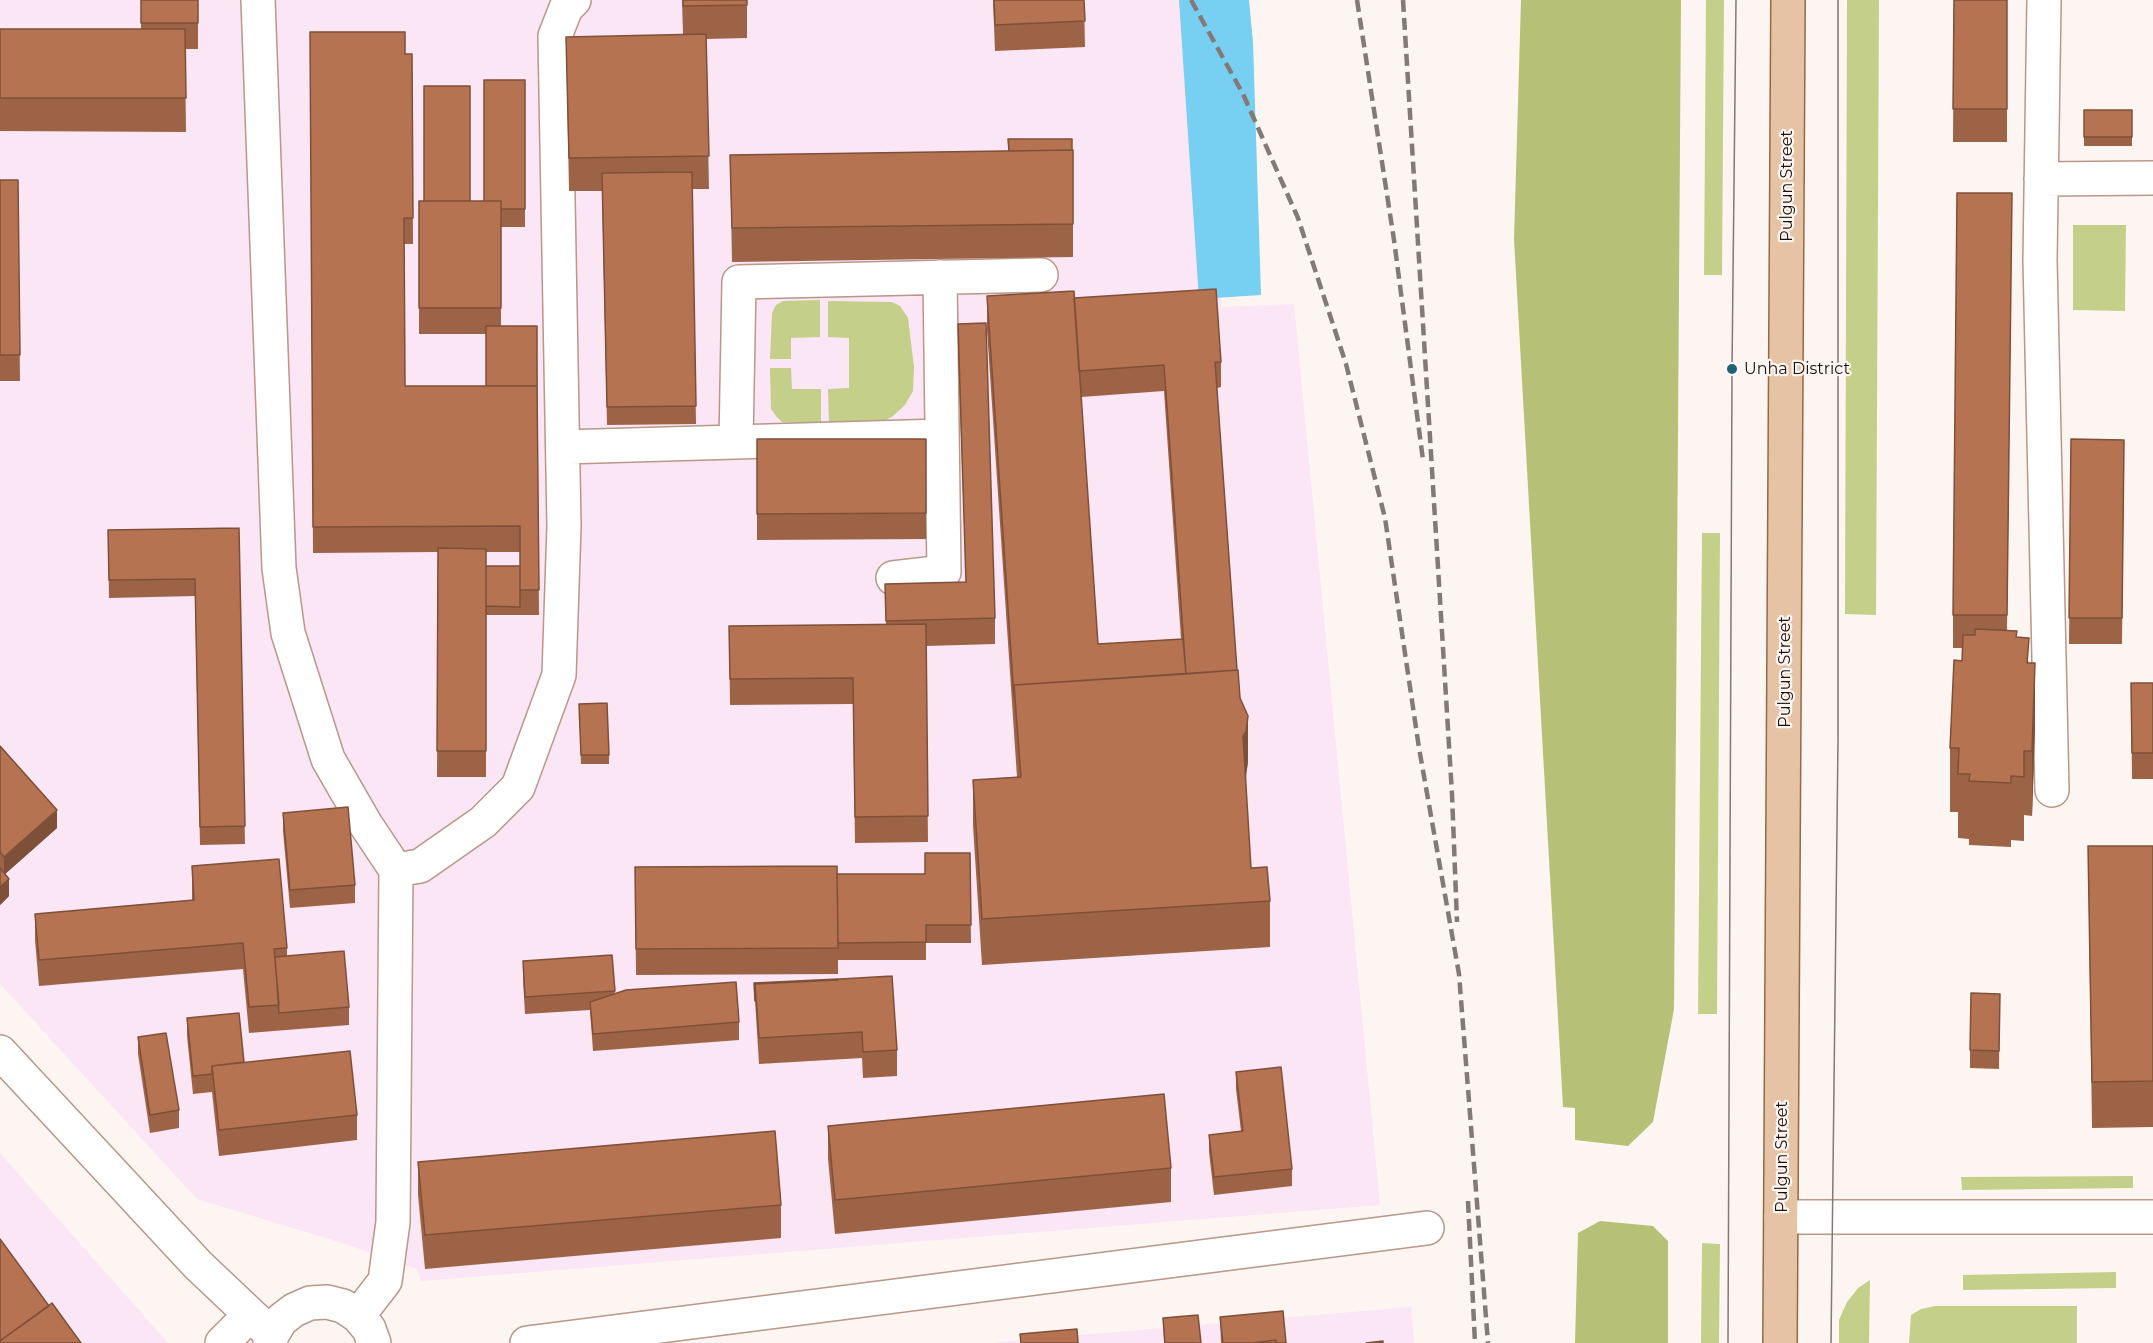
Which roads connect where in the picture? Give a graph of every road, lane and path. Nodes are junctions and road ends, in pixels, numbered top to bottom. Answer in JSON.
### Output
{"nodes":[{"id":1,"x":258,"y":0,"type":"edge"},
{"id":2,"x":574,"y":0,"type":"edge"},
{"id":3,"x":1788,"y":0,"type":"edge"},
{"id":4,"x":2044,"y":0,"type":"edge"},
{"id":5,"x":2153,"y":178,"type":"edge"},
{"id":6,"x":2041,"y":179,"type":"junction"},
{"id":7,"x":1041,"y":275,"type":"dead end"},
{"id":8,"x":940,"y":277,"type":"junction"},
{"id":9,"x":941,"y":436,"type":"junction"},
{"id":10,"x":736,"y":442,"type":"junction"},
{"id":11,"x":563,"y":447,"type":"junction"},
{"id":12,"x":894,"y":578,"type":"dead end"},
{"id":13,"x":2052,"y":790,"type":"dead end"},
{"id":14,"x":396,"y":870,"type":"junction"},
{"id":15,"x":0,"y":1052,"type":"edge"},
{"id":16,"x":1781,"y":1217,"type":"junction"},
{"id":17,"x":2153,"y":1217,"type":"edge"},
{"id":18,"x":1427,"y":1228,"type":"dead end"},
{"id":19,"x":366,"y":1329,"type":"edge"},
{"id":20,"x":264,"y":1331,"type":"edge"},
{"id":21,"x":587,"y":1339,"type":"edge"},
{"id":22,"x":222,"y":1343,"type":"edge"},
{"id":23,"x":526,"y":1343,"type":"edge"},
{"id":24,"x":1780,"y":1343,"type":"edge"}],
"edges":[{"from":1,"to":14,"type":"street"},
{"from":2,"to":11,"type":"street"},
{"from":3,"to":16,"type":"main road","name":"Pulgun Street"},
{"from":4,"to":6,"type":"street"},
{"from":5,"to":6,"type":"street"},
{"from":6,"to":13,"type":"street"},
{"from":7,"to":8,"type":"street"},
{"from":8,"to":9,"type":"street"},
{"from":8,"to":10,"type":"street"},
{"from":9,"to":10,"type":"street"},
{"from":9,"to":12,"type":"street"},
{"from":10,"to":11,"type":"street"},
{"from":11,"to":14,"type":"street"},
{"from":14,"to":19,"type":"street"},
{"from":15,"to":20,"type":"street"},
{"from":16,"to":17,"type":"street"},
{"from":16,"to":24,"type":"main road","name":"Pulgun Street"},
{"from":18,"to":21,"type":"street"},
{"from":19,"to":20,"type":"street"},
{"from":20,"to":22,"type":"street"},
{"from":21,"to":23,"type":"street"}]}
